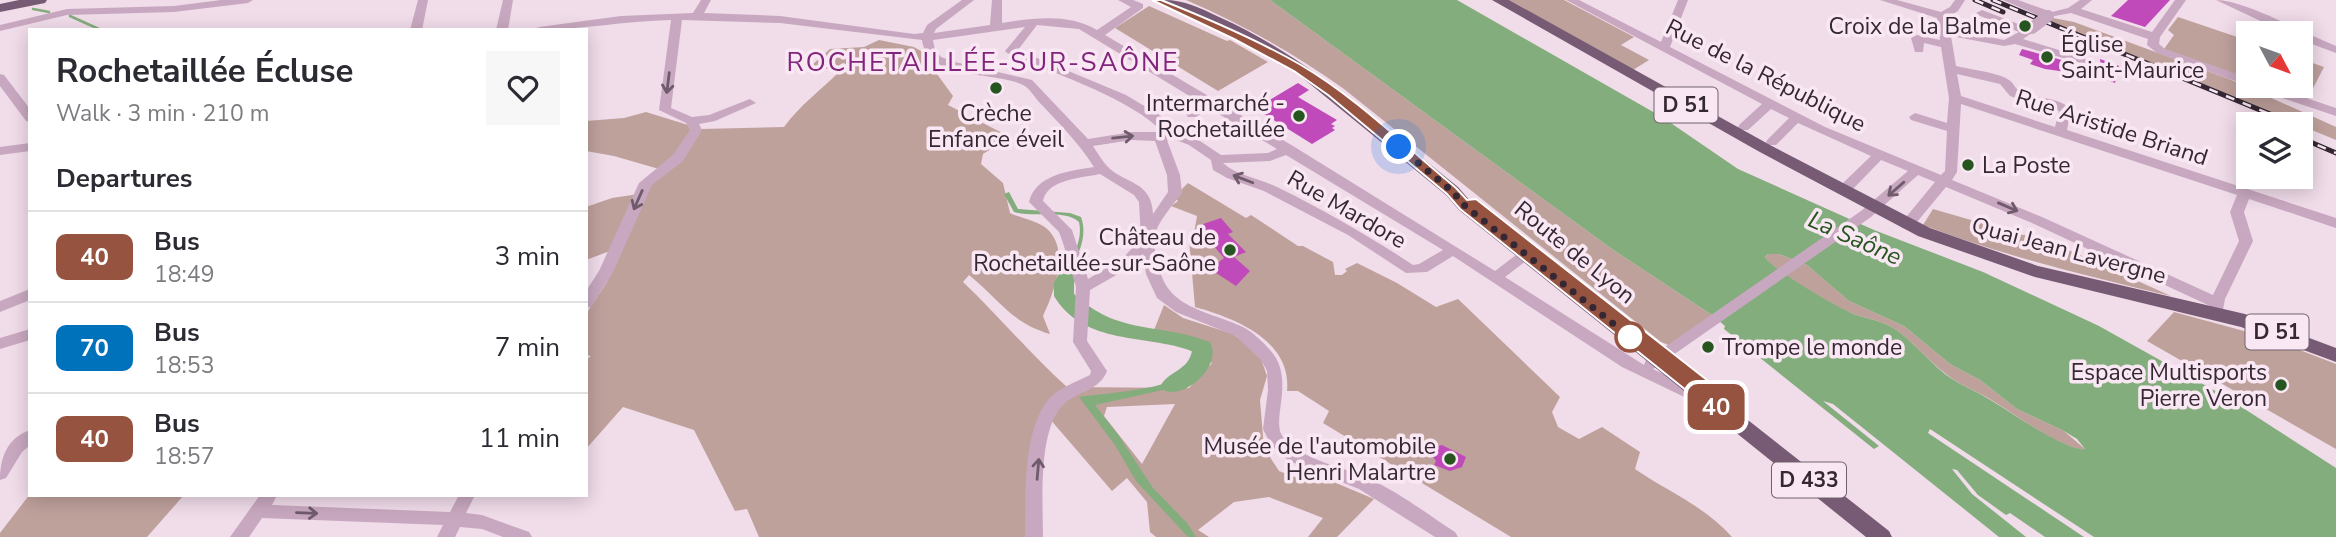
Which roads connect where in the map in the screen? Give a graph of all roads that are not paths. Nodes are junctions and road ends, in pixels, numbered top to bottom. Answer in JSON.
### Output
{"nodes":[{"id":1,"x":40,"y":0,"type":"edge"},
{"id":2,"x":71,"y":0,"type":"edge"},
{"id":3,"x":248,"y":0,"type":"edge"},
{"id":4,"x":424,"y":0,"type":"edge"},
{"id":5,"x":508,"y":0,"type":"edge"},
{"id":6,"x":706,"y":0,"type":"edge"},
{"id":7,"x":969,"y":0,"type":"edge"},
{"id":8,"x":997,"y":0,"type":"edge"},
{"id":9,"x":1123,"y":0,"type":"edge"},
{"id":10,"x":1157,"y":0,"type":"edge"},
{"id":11,"x":1171,"y":0,"type":"edge"},
{"id":12,"x":1499,"y":0,"type":"edge"},
{"id":13,"x":1572,"y":0,"type":"edge"},
{"id":14,"x":1683,"y":0,"type":"edge"},
{"id":15,"x":1885,"y":0,"type":"edge"},
{"id":16,"x":1960,"y":0,"type":"edge"},
{"id":17,"x":2008,"y":0,"type":"edge"},
{"id":18,"x":2087,"y":0,"type":"edge"},
{"id":19,"x":2181,"y":0,"type":"edge"},
{"id":20,"x":2221,"y":0,"type":"edge"},
{"id":21,"x":1916,"y":4,"type":"edge"},
{"id":22,"x":0,"y":8,"type":"edge"},
{"id":23,"x":2072,"y":10,"type":"junction"},
{"id":24,"x":67,"y":12,"type":"junction"},
{"id":25,"x":1982,"y":13,"type":"dead end"},
{"id":26,"x":2049,"y":15,"type":"junction"},
{"id":27,"x":1942,"y":16,"type":"junction"},
{"id":28,"x":677,"y":18,"type":"junction"},
{"id":29,"x":695,"y":18,"type":"junction"},
{"id":30,"x":2268,"y":21,"type":"edge"},
{"id":31,"x":1034,"y":22,"type":"junction"},
{"id":32,"x":0,"y":28,"type":"edge"},
{"id":33,"x":417,"y":28,"type":"edge"},
{"id":34,"x":502,"y":28,"type":"edge"},
{"id":35,"x":555,"y":28,"type":"edge"},
{"id":36,"x":996,"y":28,"type":"junction"},
{"id":37,"x":2030,"y":29,"type":"junction"},
{"id":38,"x":1099,"y":34,"type":"junction"},
{"id":39,"x":928,"y":37,"type":"junction"},
{"id":40,"x":2154,"y":37,"type":"junction"},
{"id":41,"x":1946,"y":38,"type":"junction"},
{"id":42,"x":2014,"y":40,"type":"junction"},
{"id":43,"x":2314,"y":41,"type":"edge"},
{"id":44,"x":1664,"y":48,"type":"junction"},
{"id":45,"x":1919,"y":50,"type":"dead end"},
{"id":46,"x":2336,"y":50,"type":"edge"},
{"id":47,"x":2084,"y":61,"type":"dead end"},
{"id":48,"x":1053,"y":68,"type":"junction"},
{"id":49,"x":1298,"y":69,"type":"junction"},
{"id":50,"x":1952,"y":69,"type":"junction"},
{"id":51,"x":2236,"y":77,"type":"edge"},
{"id":52,"x":0,"y":78,"type":"edge"},
{"id":53,"x":1028,"y":83,"type":"junction"},
{"id":54,"x":1955,"y":98,"type":"junction"},
{"id":55,"x":2295,"y":98,"type":"edge"},
{"id":56,"x":1211,"y":102,"type":"junction"},
{"id":57,"x":750,"y":103,"type":"dead end"},
{"id":58,"x":1769,"y":104,"type":"junction"},
{"id":59,"x":2336,"y":112,"type":"edge"},
{"id":60,"x":1192,"y":114,"type":"dead end"},
{"id":61,"x":28,"y":115,"type":"edge"},
{"id":62,"x":1915,"y":117,"type":"dead end"},
{"id":63,"x":1796,"y":118,"type":"junction"},
{"id":64,"x":694,"y":125,"type":"junction"},
{"id":65,"x":1744,"y":127,"type":"dead end"},
{"id":66,"x":1954,"y":129,"type":"junction"},
{"id":67,"x":1170,"y":132,"type":"junction"},
{"id":68,"x":2060,"y":133,"type":"junction"},
{"id":69,"x":1772,"y":142,"type":"dead end"},
{"id":70,"x":1085,"y":143,"type":"junction"},
{"id":71,"x":28,"y":147,"type":"edge"},
{"id":72,"x":1289,"y":149,"type":"junction"},
{"id":73,"x":0,"y":151,"type":"edge"},
{"id":74,"x":1879,"y":155,"type":"junction"},
{"id":75,"x":1218,"y":163,"type":"junction"},
{"id":76,"x":1102,"y":169,"type":"junction"},
{"id":77,"x":1918,"y":169,"type":"junction"},
{"id":78,"x":1945,"y":180,"type":"junction"},
{"id":79,"x":1848,"y":186,"type":"dead end"},
{"id":80,"x":1452,"y":191,"type":"junction"},
{"id":81,"x":2245,"y":193,"type":"junction"},
{"id":82,"x":1870,"y":211,"type":"junction"},
{"id":83,"x":2336,"y":223,"type":"edge"},
{"id":84,"x":1908,"y":225,"type":"junction"},
{"id":85,"x":1148,"y":237,"type":"junction"},
{"id":86,"x":1453,"y":250,"type":"junction"},
{"id":87,"x":1525,"y":255,"type":"junction"},
{"id":88,"x":1495,"y":278,"type":"junction"},
{"id":89,"x":1083,"y":287,"type":"junction"},
{"id":90,"x":28,"y":295,"type":"edge"},
{"id":91,"x":588,"y":300,"type":"edge"},
{"id":92,"x":0,"y":307,"type":"edge"},
{"id":93,"x":2216,"y":308,"type":"junction"},
{"id":94,"x":28,"y":335,"type":"edge"},
{"id":95,"x":0,"y":344,"type":"edge"},
{"id":96,"x":2336,"y":355,"type":"edge"},
{"id":97,"x":1661,"y":358,"type":"junction"},
{"id":98,"x":1627,"y":363,"type":"junction"},
{"id":99,"x":1709,"y":403,"type":"junction"},
{"id":100,"x":1738,"y":423,"type":"junction"},
{"id":101,"x":28,"y":438,"type":"edge"},
{"id":102,"x":0,"y":473,"type":"edge"},
{"id":103,"x":268,"y":497,"type":"edge"},
{"id":104,"x":466,"y":497,"type":"edge"},
{"id":105,"x":258,"y":511,"type":"junction"},
{"id":106,"x":450,"y":529,"type":"edge"},
{"id":107,"x":239,"y":537,"type":"edge"},
{"id":108,"x":523,"y":537,"type":"edge"},
{"id":109,"x":1034,"y":537,"type":"edge"},
{"id":110,"x":1449,"y":537,"type":"edge"},
{"id":111,"x":1881,"y":537,"type":"edge"}],
"edges":[{"from":1,"to":22,"type":"main road"},
{"from":2,"to":24,"type":"street"},
{"from":3,"to":24,"type":"street"},
{"from":4,"to":33,"type":"street"},
{"from":5,"to":34,"type":"street"},
{"from":6,"to":29,"type":"street"},
{"from":7,"to":39,"type":"street"},
{"from":8,"to":36,"type":"street"},
{"from":9,"to":38,"type":"street"},
{"from":10,"to":49,"type":"main road","name":"Route de Lyon","number":"D 433"},
{"from":11,"to":49,"type":"main road","name":"Route de Lyon","number":"D 433"},
{"from":12,"to":82,"type":"main road","number":"D 51"},
{"from":13,"to":44,"type":"street","name":"Rue de la République"},
{"from":14,"to":44,"type":"street"},
{"from":15,"to":21,"type":"street"},
{"from":16,"to":27,"type":"street"},
{"from":17,"to":26,"type":"street"},
{"from":18,"to":23,"type":"street"},
{"from":19,"to":40,"type":"street"},
{"from":20,"to":30,"type":"street"},
{"from":21,"to":27,"type":"street"},
{"from":23,"to":26,"type":"street"},
{"from":23,"to":40,"type":"street"},
{"from":24,"to":32,"type":"street"},
{"from":25,"to":37,"type":"street"},
{"from":26,"to":37,"type":"street","bridge":true},
{"from":27,"to":41,"type":"street"},
{"from":28,"to":29,"type":"street"},
{"from":28,"to":35,"type":"street"},
{"from":28,"to":64,"type":"street","one_way":true},
{"from":29,"to":39,"type":"street"},
{"from":31,"to":36,"type":"street"},
{"from":31,"to":38,"type":"street"},
{"from":31,"to":48,"type":"street"},
{"from":36,"to":39,"type":"street"},
{"from":37,"to":42,"type":"street"},
{"from":38,"to":56,"type":"street"},
{"from":39,"to":53,"type":"street"},
{"from":40,"to":51,"type":"street"},
{"from":41,"to":42,"type":"street"},
{"from":41,"to":45,"type":"street"},
{"from":41,"to":50,"type":"street"},
{"from":42,"to":47,"type":"street"},
{"from":43,"to":46,"type":"street"},
{"from":44,"to":58,"type":"street","name":"Rue de la République"},
{"from":48,"to":53,"type":"street"},
{"from":48,"to":67,"type":"street"},
{"from":49,"to":80,"type":"main road","name":"Route de Lyon","number":"D 433"},
{"from":50,"to":54,"type":"street"},
{"from":50,"to":68,"type":"street"},
{"from":52,"to":61,"type":"street"},
{"from":53,"to":70,"type":"street"},
{"from":54,"to":66,"type":"street"},
{"from":54,"to":68,"type":"street","name":"Rue Aristide Briand"},
{"from":55,"to":59,"type":"street"},
{"from":56,"to":60,"type":"street"},
{"from":56,"to":72,"type":"street"},
{"from":57,"to":64,"type":"street"},
{"from":58,"to":63,"type":"street","name":"Rue de la République"},
{"from":58,"to":65,"type":"street"},
{"from":62,"to":66,"type":"street"},
{"from":63,"to":69,"type":"street"},
{"from":63,"to":74,"type":"street","name":"Rue de la République"},
{"from":64,"to":91,"type":"street","one_way":true},
{"from":66,"to":78,"type":"street"},
{"from":70,"to":67,"type":"street","one_way":true},
{"from":67,"to":75,"type":"street"},
{"from":67,"to":85,"type":"street"},
{"from":68,"to":81,"type":"street","name":"Rue Aristide Briand"},
{"from":70,"to":76,"type":"street"},
{"from":71,"to":73,"type":"street"},
{"from":72,"to":75,"type":"street"},
{"from":72,"to":86,"type":"street"},
{"from":74,"to":77,"type":"street","name":"Rue de la République"},
{"from":74,"to":79,"type":"street"},
{"from":86,"to":75,"type":"street","name":"Rue Mardore","one_way":true},
{"from":76,"to":85,"type":"street"},
{"from":76,"to":89,"type":"street"},
{"from":77,"to":78,"type":"street","name":"Rue de la République"},
{"from":77,"to":82,"type":"street","one_way":true},
{"from":78,"to":84,"type":"street"},
{"from":78,"to":93,"type":"street","name":"Rue de la République","one_way":true},
{"from":80,"to":87,"type":"main road","name":"Route de Lyon","number":"D 433"},
{"from":80,"to":97,"type":"main road","name":"Route de Lyon","number":"D 433"},
{"from":81,"to":83,"type":"street","name":"Rue Aristide Briand"},
{"from":81,"to":93,"type":"street"},
{"from":82,"to":84,"type":"main road","name":"Quai Jean Lavergne","number":"D 51"},
{"from":82,"to":97,"type":"street"},
{"from":84,"to":93,"type":"main road","name":"Quai Jean Lavergne","number":"D 51"},
{"from":85,"to":89,"type":"street"},
{"from":85,"to":110,"type":"street"},
{"from":86,"to":88,"type":"street"},
{"from":87,"to":88,"type":"street"},
{"from":87,"to":97,"type":"main road","name":"Route de Lyon","number":"D 433"},
{"from":88,"to":98,"type":"street"},
{"from":109,"to":89,"type":"street","one_way":true},
{"from":90,"to":92,"type":"street"},
{"from":93,"to":96,"type":"main road","number":"D 51"},
{"from":94,"to":95,"type":"street"},
{"from":97,"to":98,"type":"street"},
{"from":97,"to":99,"type":"main road","number":"D 433"},
{"from":97,"to":100,"type":"main road","number":"D 433"},
{"from":98,"to":99,"type":"street"},
{"from":99,"to":100,"type":"main road","number":"D 433"},
{"from":100,"to":111,"type":"main road","number":"D 433"},
{"from":101,"to":102,"type":"street"},
{"from":103,"to":105,"type":"street"},
{"from":104,"to":106,"type":"street"},
{"from":105,"to":106,"type":"street","one_way":true},
{"from":105,"to":107,"type":"street"},
{"from":106,"to":108,"type":"street"}]}
